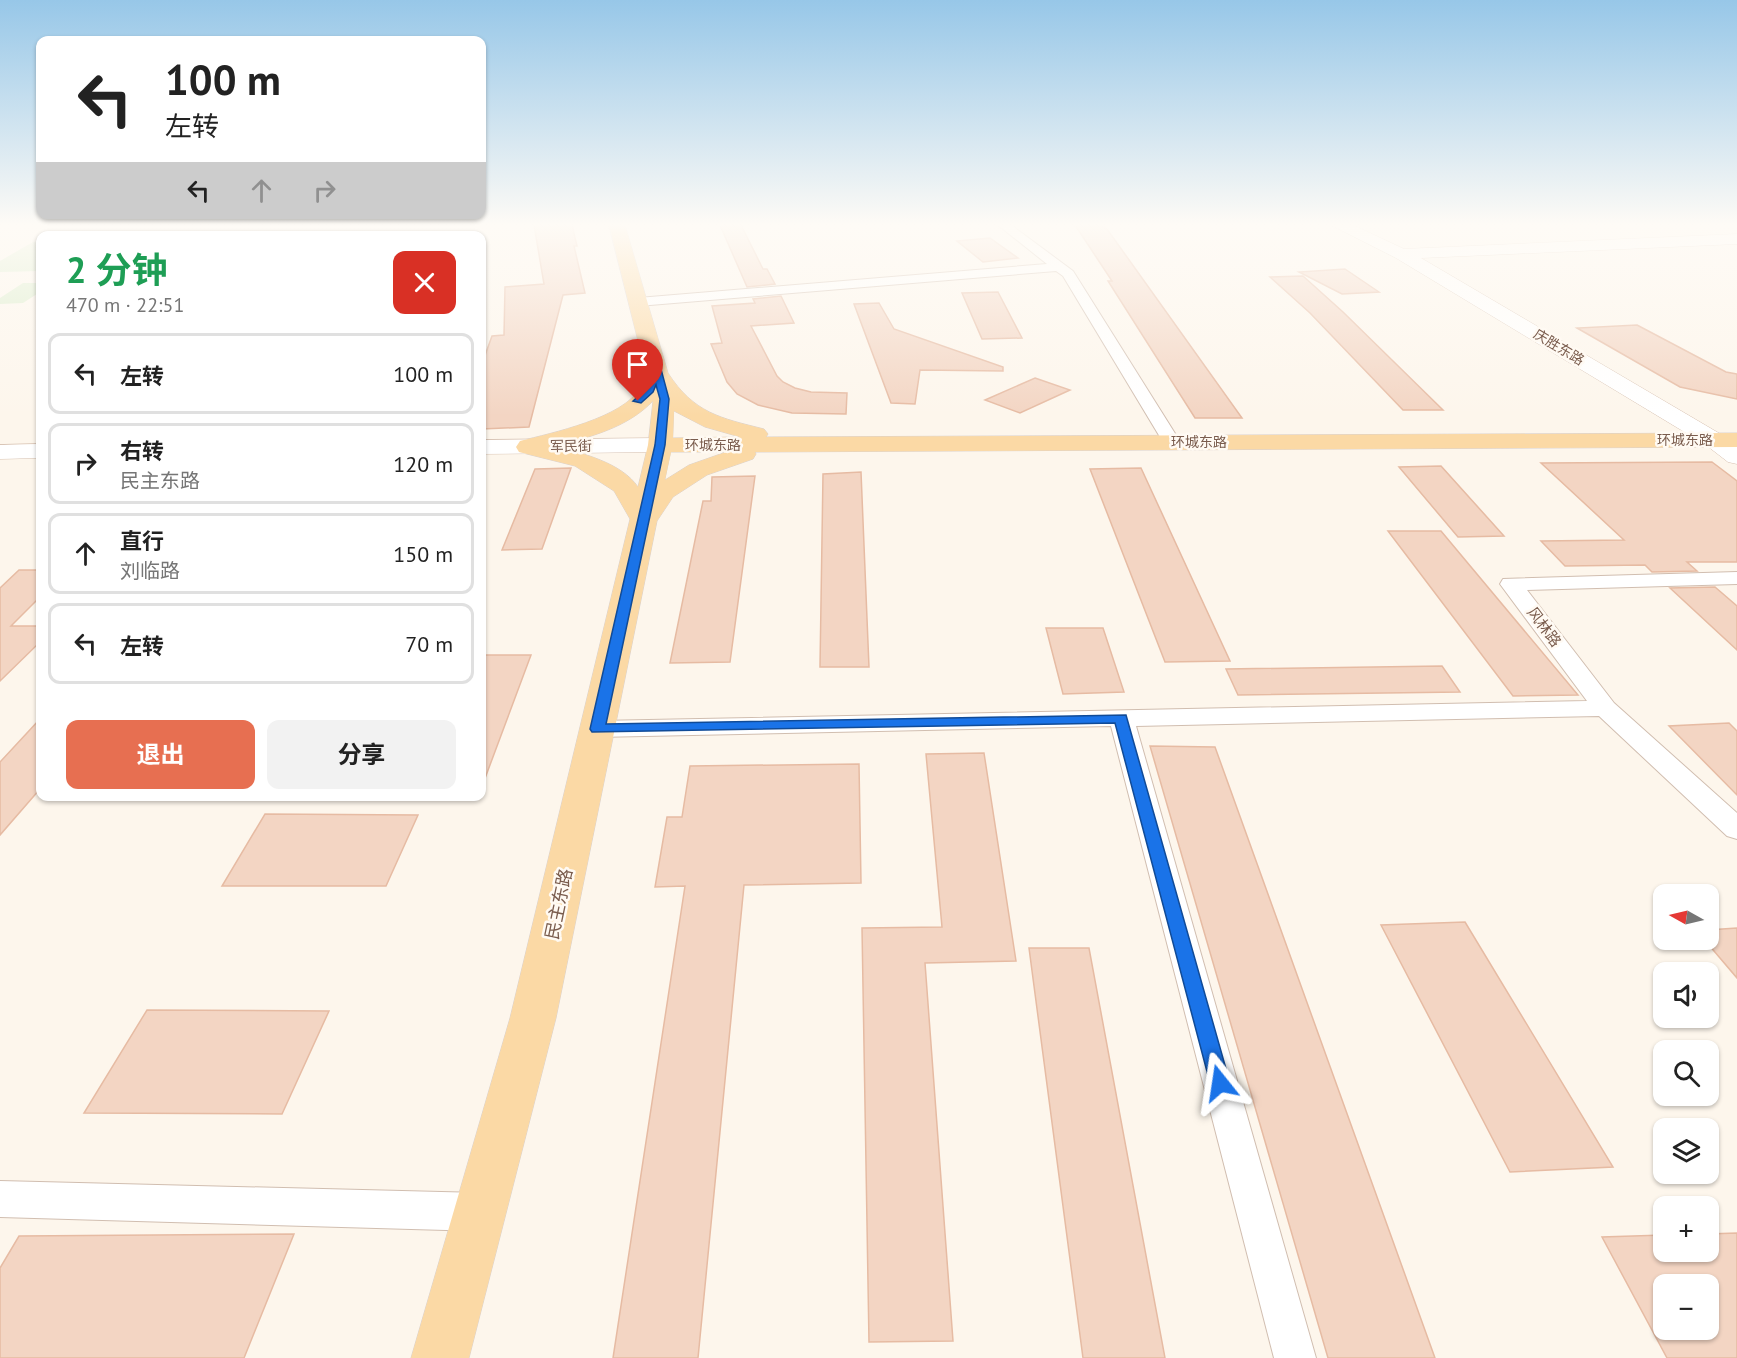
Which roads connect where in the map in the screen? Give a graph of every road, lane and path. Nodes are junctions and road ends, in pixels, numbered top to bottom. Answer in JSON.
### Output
{"nodes":[{"id":1,"x":634,"y":288,"type":"edge"},
{"id":2,"x":802,"y":288,"type":"edge"},
{"id":3,"x":1077,"y":288,"type":"edge"},
{"id":4,"x":1462,"y":288,"type":"edge"},
{"id":5,"x":638,"y":302,"type":"junction"},
{"id":6,"x":656,"y":369,"type":"junction"},
{"id":7,"x":1726,"y":440,"type":"edge"},
{"id":8,"x":1172,"y":443,"type":"junction"},
{"id":9,"x":847,"y":444,"type":"junction"},
{"id":10,"x":660,"y":445,"type":"junction"},
{"id":11,"x":486,"y":447,"type":"edge"},
{"id":12,"x":528,"y":447,"type":"junction"},
{"id":13,"x":0,"y":452,"type":"edge"},
{"id":14,"x":36,"y":452,"type":"edge"},
{"id":15,"x":1737,"y":457,"type":"edge"},
{"id":16,"x":644,"y":520,"type":"junction"},
{"id":17,"x":1737,"y":578,"type":"edge"},
{"id":18,"x":1605,"y":708,"type":"junction"},
{"id":19,"x":1121,"y":718,"type":"junction"},
{"id":20,"x":597,"y":729,"type":"junction"},
{"id":21,"x":1737,"y":829,"type":"edge"},
{"id":22,"x":0,"y":1199,"type":"edge"},
{"id":23,"x":481,"y":1212,"type":"junction"},
{"id":24,"x":440,"y":1358,"type":"edge"},
{"id":25,"x":1294,"y":1358,"type":"edge"}],
"edges":[{"from":1,"to":5,"type":"main road"},
{"from":2,"to":5,"type":"street"},
{"from":3,"to":8,"type":"street"},
{"from":4,"to":7,"type":"main road","name":"庆胜东路"},
{"from":5,"to":6,"type":"main road"},
{"from":6,"to":9,"type":"main road"},
{"from":6,"to":10,"type":"main road","name":"民主东路"},
{"from":6,"to":12,"type":"main road"},
{"from":7,"to":8,"type":"main road","name":"环城东路"},
{"from":7,"to":15,"type":"main road","name":"庆胜东路"},
{"from":8,"to":9,"type":"main road","name":"环城东路"},
{"from":9,"to":10,"type":"main road","name":"环城东路"},
{"from":9,"to":16,"type":"main road"},
{"from":10,"to":12,"type":"main road","name":"军民街"},
{"from":10,"to":16,"type":"main road","name":"民主东路"},
{"from":11,"to":12,"type":"main road","name":"军民街"},
{"from":12,"to":16,"type":"main road"},
{"from":13,"to":14,"type":"main road"},
{"from":16,"to":20,"type":"main road","name":"民主东路"},
{"from":17,"to":18,"type":"street","name":"风林路"},
{"from":18,"to":19,"type":"street"},
{"from":18,"to":21,"type":"street","name":"风林路"},
{"from":19,"to":20,"type":"street"},
{"from":19,"to":25,"type":"street"},
{"from":20,"to":23,"type":"main road","name":"民主东路"},
{"from":22,"to":23,"type":"street"},
{"from":23,"to":24,"type":"main road","name":"民主东路"}]}
